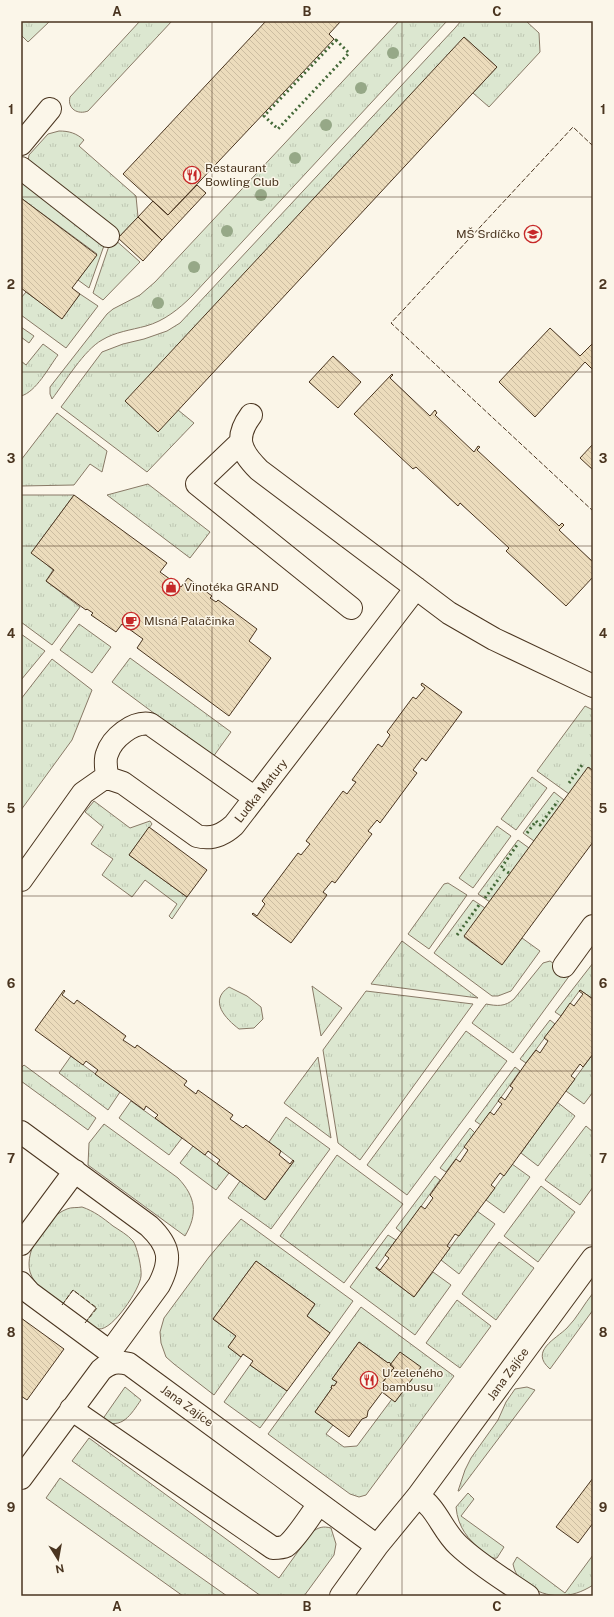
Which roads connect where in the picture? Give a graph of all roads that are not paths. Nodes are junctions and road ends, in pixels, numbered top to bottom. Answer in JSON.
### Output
{"nodes":[{"id":1,"x":50,"y":109,"type":"dead end"},
{"id":2,"x":21,"y":144,"type":"edge"},
{"id":3,"x":21,"y":168,"type":"edge"},
{"id":4,"x":108,"y":236,"type":"dead end"},
{"id":5,"x":251,"y":415,"type":"dead end"},
{"id":6,"x":241,"y":442,"type":"junction"},
{"id":7,"x":416,"y":588,"type":"junction"},
{"id":8,"x":351,"y":608,"type":"dead end"},
{"id":9,"x":593,"y":686,"type":"edge"},
{"id":10,"x":107,"y":779,"type":"junction"},
{"id":11,"x":255,"y":798,"type":"junction"},
{"id":12,"x":21,"y":880,"type":"edge"},
{"id":13,"x":593,"y":926,"type":"edge"},
{"id":14,"x":564,"y":966,"type":"dead end"},
{"id":15,"x":21,"y":1132,"type":"edge"},
{"id":16,"x":75,"y":1171,"type":"junction"},
{"id":17,"x":21,"y":1244,"type":"edge"},
{"id":18,"x":593,"y":1258,"type":"edge"},
{"id":19,"x":21,"y":1283,"type":"edge"},
{"id":20,"x":111,"y":1357,"type":"junction"},
{"id":21,"x":71,"y":1409,"type":"junction"},
{"id":22,"x":21,"y":1478,"type":"edge"},
{"id":23,"x":418,"y":1496,"type":"junction"},
{"id":24,"x":319,"y":1504,"type":"junction"},
{"id":25,"x":378,"y":1546,"type":"junction"},
{"id":26,"x":341,"y":1596,"type":"edge"},
{"id":27,"x":528,"y":1596,"type":"edge"}],
"edges":[{"from":1,"to":2,"type":"street"},
{"from":3,"to":4,"type":"street"},
{"from":5,"to":6,"type":"street"},
{"from":6,"to":7,"type":"street"},
{"from":6,"to":8,"type":"street"},
{"from":7,"to":9,"type":"street"},
{"from":7,"to":11,"type":"street","name":"Luďka Matury"},
{"from":10,"to":11,"type":"street","name":"Luďka Matury"},
{"from":10,"to":11,"type":"street"},
{"from":10,"to":12,"type":"street"},
{"from":13,"to":14,"type":"street"},
{"from":15,"to":16,"type":"street"},
{"from":16,"to":17,"type":"street"},
{"from":16,"to":20,"type":"street"},
{"from":18,"to":23,"type":"street","name":"Jana Zajíce"},
{"from":19,"to":20,"type":"street"},
{"from":20,"to":21,"type":"street"},
{"from":20,"to":24,"type":"street","name":"Jana Zajíce"},
{"from":21,"to":22,"type":"street"},
{"from":21,"to":24,"type":"street"},
{"from":23,"to":25,"type":"street","name":"Jana Zajíce"},
{"from":23,"to":27,"type":"street"},
{"from":24,"to":25,"type":"street","name":"Jana Zajíce"},
{"from":25,"to":26,"type":"street","name":"Jana Zajíce"}]}
